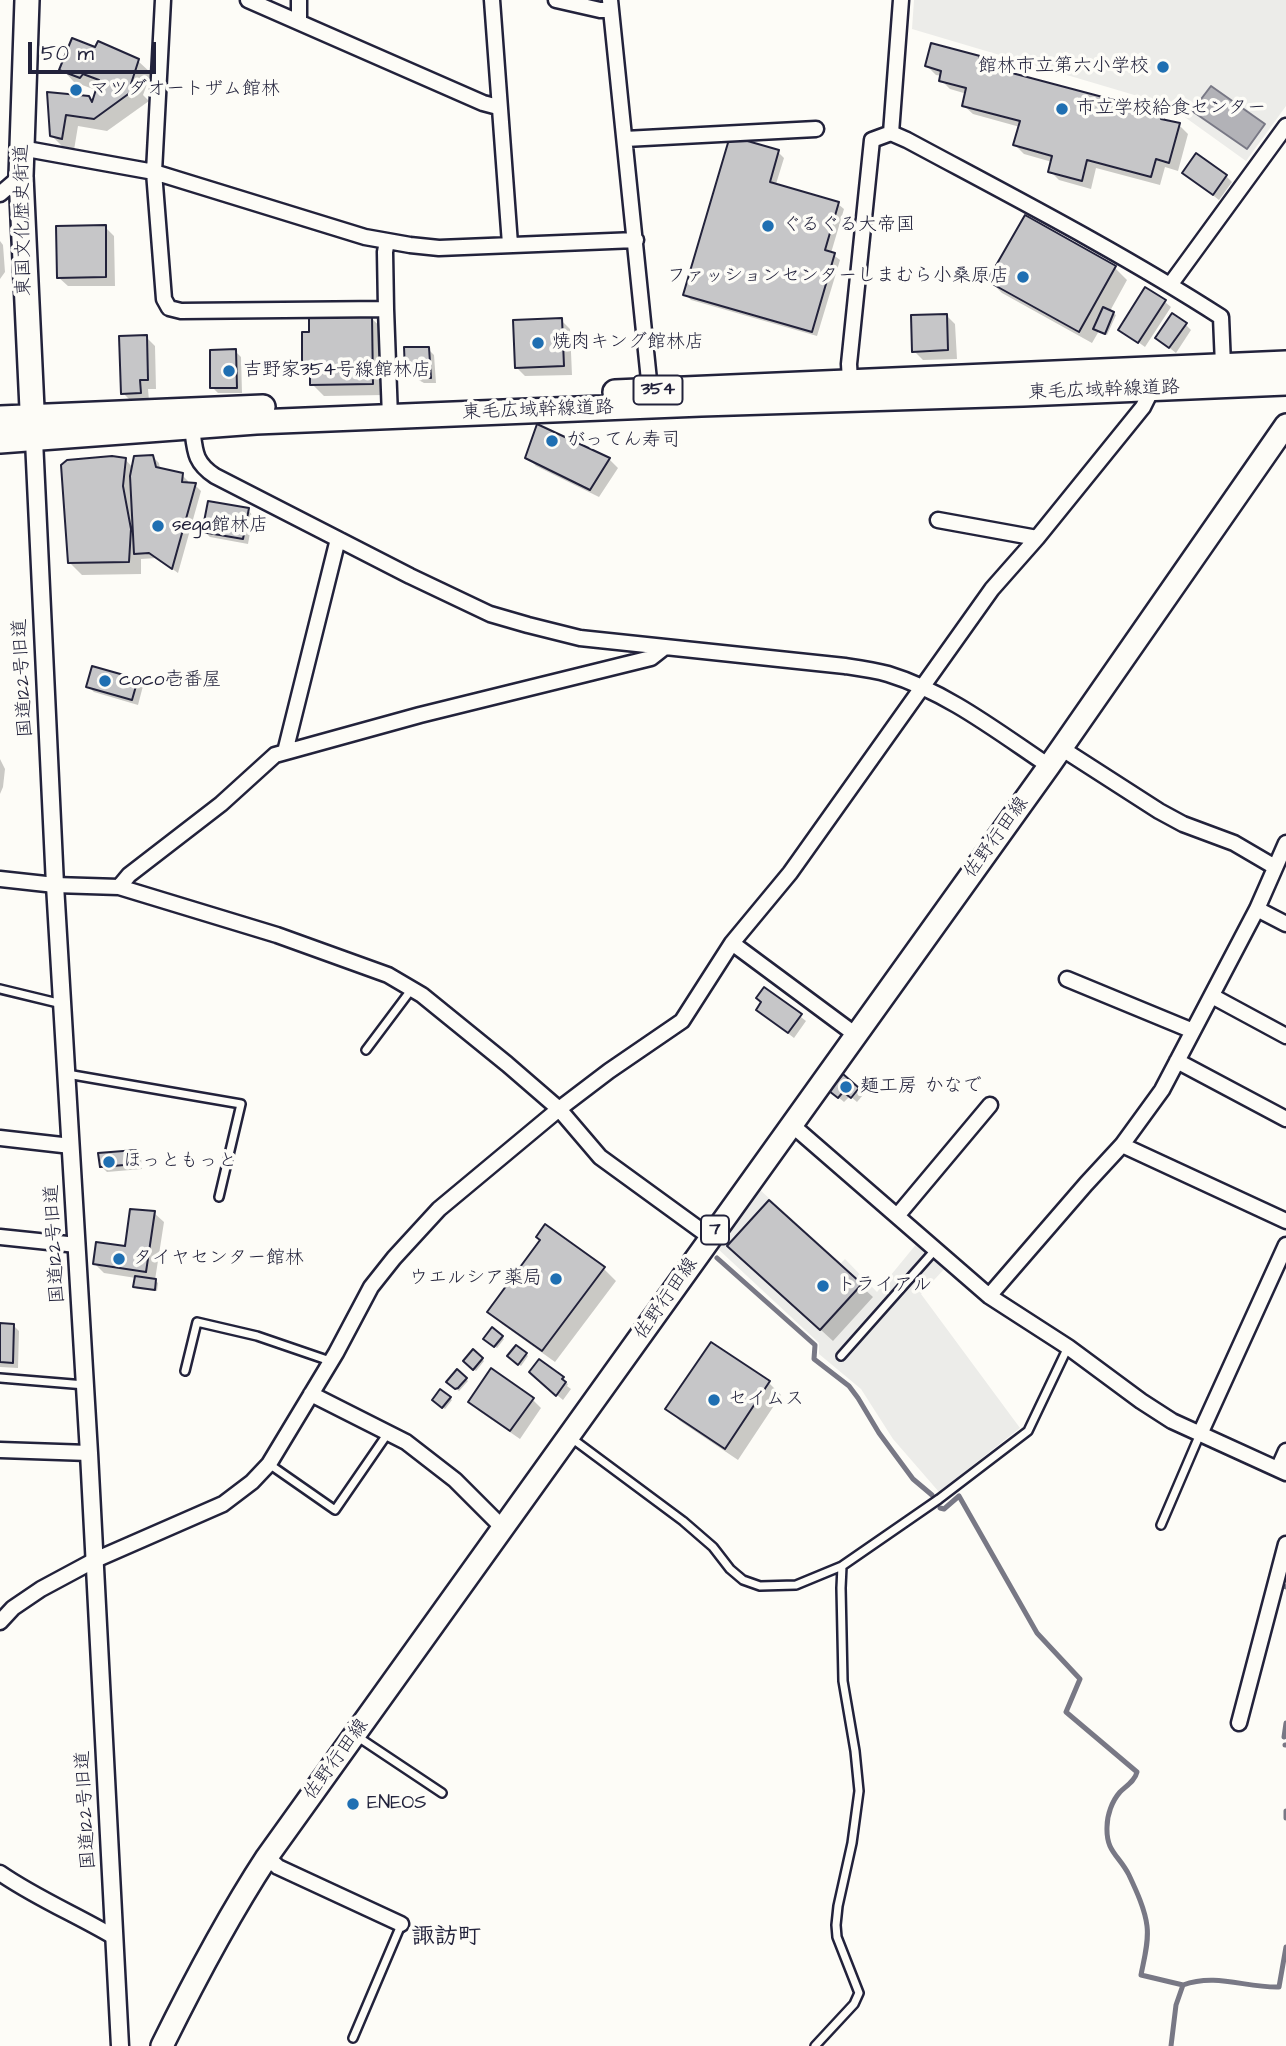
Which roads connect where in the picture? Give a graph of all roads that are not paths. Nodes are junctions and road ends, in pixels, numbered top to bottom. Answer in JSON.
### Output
{"nodes":[{"id":1,"x":27,"y":0,"type":"edge"},
{"id":2,"x":163,"y":0,"type":"edge"},
{"id":3,"x":248,"y":0,"type":"edge"},
{"id":4,"x":299,"y":0,"type":"edge"},
{"id":5,"x":492,"y":0,"type":"edge"},
{"id":6,"x":556,"y":0,"type":"edge"},
{"id":7,"x":901,"y":0,"type":"edge"},
{"id":8,"x":611,"y":5,"type":"edge"},
{"id":9,"x":299,"y":21,"type":"junction"},
{"id":10,"x":498,"y":107,"type":"junction"},
{"id":11,"x":1286,"y":126,"type":"edge"},
{"id":12,"x":816,"y":129,"type":"dead end"},
{"id":13,"x":891,"y":133,"type":"junction"},
{"id":14,"x":625,"y":139,"type":"junction"},
{"id":15,"x":21,"y":148,"type":"junction"},
{"id":16,"x":154,"y":172,"type":"junction"},
{"id":17,"x":21,"y":176,"type":"junction"},
{"id":18,"x":0,"y":194,"type":"edge"},
{"id":19,"x":636,"y":240,"type":"junction"},
{"id":20,"x":387,"y":241,"type":"junction"},
{"id":21,"x":510,"y":244,"type":"junction"},
{"id":22,"x":1170,"y":285,"type":"junction"},
{"id":23,"x":386,"y":309,"type":"junction"},
{"id":24,"x":1286,"y":363,"type":"edge"},
{"id":25,"x":1223,"y":365,"type":"junction"},
{"id":26,"x":850,"y":381,"type":"junction"},
{"id":27,"x":1286,"y":383,"type":"edge"},
{"id":28,"x":1152,"y":389,"type":"junction"},
{"id":29,"x":650,"y":390,"type":"junction"},
{"id":30,"x":390,"y":410,"type":"junction"},
{"id":31,"x":31,"y":416,"type":"junction"},
{"id":32,"x":0,"y":418,"type":"edge"},
{"id":33,"x":1286,"y":425,"type":"edge"},
{"id":34,"x":192,"y":427,"type":"junction"},
{"id":35,"x":34,"y":440,"type":"junction"},
{"id":36,"x":0,"y":441,"type":"edge"},
{"id":37,"x":938,"y":520,"type":"dead end"},
{"id":38,"x":1037,"y":538,"type":"junction"},
{"id":39,"x":338,"y":539,"type":"junction"},
{"id":40,"x":665,"y":647,"type":"junction"},
{"id":41,"x":921,"y":687,"type":"junction"},
{"id":42,"x":285,"y":752,"type":"junction"},
{"id":43,"x":1055,"y":757,"type":"junction"},
{"id":44,"x":1286,"y":843,"type":"edge"},
{"id":45,"x":1275,"y":867,"type":"junction"},
{"id":46,"x":0,"y":879,"type":"edge"},
{"id":47,"x":55,"y":885,"type":"junction"},
{"id":48,"x":119,"y":887,"type":"junction"},
{"id":49,"x":1257,"y":909,"type":"junction"},
{"id":50,"x":1286,"y":924,"type":"edge"},
{"id":51,"x":732,"y":943,"type":"junction"},
{"id":52,"x":1067,"y":979,"type":"dead end"},
{"id":53,"x":0,"y":989,"type":"edge"},
{"id":54,"x":411,"y":990,"type":"junction"},
{"id":55,"x":1212,"y":996,"type":"junction"},
{"id":56,"x":62,"y":1004,"type":"junction"},
{"id":57,"x":1193,"y":1031,"type":"junction"},
{"id":58,"x":856,"y":1035,"type":"junction"},
{"id":59,"x":1286,"y":1036,"type":"edge"},
{"id":60,"x":366,"y":1050,"type":"dead end"},
{"id":61,"x":1177,"y":1060,"type":"junction"},
{"id":62,"x":67,"y":1074,"type":"junction"},
{"id":63,"x":990,"y":1105,"type":"dead end"},
{"id":64,"x":559,"y":1109,"type":"junction"},
{"id":65,"x":1286,"y":1119,"type":"edge"},
{"id":66,"x":792,"y":1125,"type":"junction"},
{"id":67,"x":0,"y":1138,"type":"edge"},
{"id":68,"x":1122,"y":1145,"type":"junction"},
{"id":69,"x":71,"y":1146,"type":"junction"},
{"id":70,"x":219,"y":1197,"type":"dead end"},
{"id":71,"x":897,"y":1216,"type":"junction"},
{"id":72,"x":1284,"y":1217,"type":"edge"},
{"id":73,"x":0,"y":1237,"type":"edge"},
{"id":74,"x":710,"y":1237,"type":"junction"},
{"id":75,"x":77,"y":1245,"type":"junction"},
{"id":76,"x":1286,"y":1245,"type":"edge"},
{"id":77,"x":935,"y":1250,"type":"junction"},
{"id":78,"x":989,"y":1296,"type":"junction"},
{"id":79,"x":1068,"y":1347,"type":"junction"},
{"id":80,"x":841,"y":1356,"type":"dead end"},
{"id":81,"x":331,"y":1362,"type":"junction"},
{"id":82,"x":185,"y":1371,"type":"dead end"},
{"id":83,"x":0,"y":1378,"type":"edge"},
{"id":84,"x":85,"y":1385,"type":"junction"},
{"id":85,"x":311,"y":1394,"type":"junction"},
{"id":86,"x":388,"y":1432,"type":"junction"},
{"id":87,"x":1200,"y":1434,"type":"junction"},
{"id":88,"x":570,"y":1436,"type":"junction"},
{"id":89,"x":0,"y":1450,"type":"edge"},
{"id":90,"x":1286,"y":1451,"type":"edge"},
{"id":91,"x":89,"y":1453,"type":"junction"},
{"id":92,"x":268,"y":1464,"type":"junction"},
{"id":93,"x":1282,"y":1471,"type":"edge"},
{"id":94,"x":1161,"y":1525,"type":"dead end"},
{"id":95,"x":504,"y":1529,"type":"junction"},
{"id":96,"x":1286,"y":1544,"type":"edge"},
{"id":97,"x":94,"y":1560,"type":"junction"},
{"id":98,"x":842,"y":1566,"type":"junction"},
{"id":99,"x":0,"y":1622,"type":"edge"},
{"id":100,"x":1239,"y":1723,"type":"dead end"},
{"id":101,"x":354,"y":1735,"type":"junction"},
{"id":102,"x":442,"y":1793,"type":"dead end"},
{"id":103,"x":267,"y":1857,"type":"junction"},
{"id":104,"x":0,"y":1873,"type":"edge"},
{"id":105,"x":401,"y":1924,"type":"joint"},
{"id":106,"x":114,"y":1937,"type":"junction"},
{"id":107,"x":353,"y":2038,"type":"dead end"},
{"id":108,"x":120,"y":2046,"type":"edge"},
{"id":109,"x":162,"y":2046,"type":"edge"},
{"id":110,"x":815,"y":2046,"type":"edge"}],
"edges":[{"from":1,"to":15,"type":"highway","name":"東国文化歴史街道"},
{"from":2,"to":16,"type":"street"},
{"from":3,"to":9,"type":"street"},
{"from":4,"to":9,"type":"street"},
{"from":5,"to":10,"type":"street"},
{"from":6,"to":8,"type":"street"},
{"from":7,"to":13,"type":"street"},
{"from":8,"to":14,"type":"street"},
{"from":9,"to":10,"type":"street"},
{"from":10,"to":21,"type":"street"},
{"from":11,"to":22,"type":"street"},
{"from":12,"to":14,"type":"street"},
{"from":13,"to":22,"type":"street"},
{"from":13,"to":26,"type":"street"},
{"from":14,"to":19,"type":"street"},
{"from":15,"to":16,"type":"street"},
{"from":15,"to":17,"type":"highway","name":"東国文化歴史街道"},
{"from":16,"to":20,"type":"street"},
{"from":16,"to":23,"type":"street"},
{"from":17,"to":18,"type":"street"},
{"from":17,"to":31,"type":"highway","name":"東国文化歴史街道"},
{"from":19,"to":21,"type":"street"},
{"from":19,"to":29,"type":"street"},
{"from":20,"to":21,"type":"street"},
{"from":20,"to":23,"type":"street"},
{"from":22,"to":25,"type":"street"},
{"from":23,"to":30,"type":"street"},
{"from":24,"to":25,"type":"highway","name":"東毛広域幹線道路","number":"354"},
{"from":25,"to":26,"type":"highway","name":"東毛広域幹線道路","number":"354"},
{"from":26,"to":29,"type":"highway","name":"東毛広域幹線道路","number":"354"},
{"from":27,"to":28,"type":"highway","name":"東毛広域幹線道路","number":"354"},
{"from":28,"to":30,"type":"highway","name":"東毛広域幹線道路","number":"354"},
{"from":28,"to":38,"type":"street"},
{"from":29,"to":30,"type":"highway","name":"東毛広域幹線道路","number":"354"},
{"from":30,"to":31,"type":"highway","name":"東毛広域幹線道路","number":"354"},
{"from":30,"to":34,"type":"highway","name":"東毛広域幹線道路","number":"354"},
{"from":31,"to":32,"type":"highway","name":"東毛広域幹線道路","number":"354"},
{"from":31,"to":35,"type":"highway","name":"東国文化歴史街道"},
{"from":33,"to":43,"type":"main road","name":"佐野行田線","number":"7"},
{"from":34,"to":35,"type":"highway","name":"東毛広域幹線道路","number":"354"},
{"from":34,"to":39,"type":"street"},
{"from":35,"to":36,"type":"highway","name":"東毛広域幹線道路","number":"354"},
{"from":35,"to":47,"type":"street","name":"国道122号旧道"},
{"from":37,"to":38,"type":"street"},
{"from":38,"to":41,"type":"street"},
{"from":39,"to":40,"type":"street"},
{"from":39,"to":42,"type":"street"},
{"from":40,"to":41,"type":"street"},
{"from":40,"to":42,"type":"street"},
{"from":41,"to":43,"type":"street"},
{"from":41,"to":51,"type":"street"},
{"from":42,"to":48,"type":"street"},
{"from":43,"to":45,"type":"street"},
{"from":43,"to":58,"type":"main road","name":"佐野行田線","number":"7"},
{"from":44,"to":45,"type":"street"},
{"from":45,"to":49,"type":"street"},
{"from":46,"to":47,"type":"street"},
{"from":47,"to":48,"type":"street"},
{"from":47,"to":56,"type":"street","name":"国道122号旧道"},
{"from":48,"to":54,"type":"street"},
{"from":49,"to":50,"type":"street"},
{"from":49,"to":55,"type":"street"},
{"from":51,"to":58,"type":"street"},
{"from":51,"to":64,"type":"street"},
{"from":52,"to":57,"type":"street"},
{"from":53,"to":56,"type":"lane"},
{"from":54,"to":60,"type":"lane"},
{"from":54,"to":64,"type":"street"},
{"from":55,"to":57,"type":"street"},
{"from":55,"to":59,"type":"street"},
{"from":56,"to":62,"type":"street","name":"国道122号旧道"},
{"from":57,"to":61,"type":"street"},
{"from":58,"to":66,"type":"main road","name":"佐野行田線","number":"7"},
{"from":61,"to":65,"type":"street"},
{"from":61,"to":68,"type":"street"},
{"from":62,"to":69,"type":"street","name":"国道122号旧道"},
{"from":62,"to":70,"type":"lane"},
{"from":63,"to":71,"type":"street"},
{"from":64,"to":74,"type":"street"},
{"from":64,"to":81,"type":"street"},
{"from":66,"to":71,"type":"street"},
{"from":66,"to":74,"type":"main road","name":"佐野行田線","number":"7"},
{"from":67,"to":69,"type":"street"},
{"from":68,"to":72,"type":"street"},
{"from":68,"to":78,"type":"street"},
{"from":69,"to":75,"type":"street","name":"国道122号旧道"},
{"from":71,"to":77,"type":"street"},
{"from":73,"to":75,"type":"street"},
{"from":74,"to":88,"type":"main road","name":"佐野行田線","number":"7"},
{"from":75,"to":84,"type":"street","name":"国道122号旧道"},
{"from":76,"to":87,"type":"street"},
{"from":77,"to":78,"type":"street"},
{"from":77,"to":80,"type":"lane"},
{"from":78,"to":79,"type":"street"},
{"from":79,"to":87,"type":"street"},
{"from":79,"to":98,"type":"lane"},
{"from":81,"to":82,"type":"lane"},
{"from":81,"to":85,"type":"street"},
{"from":83,"to":84,"type":"lane"},
{"from":84,"to":91,"type":"street","name":"国道122号旧道"},
{"from":85,"to":86,"type":"street"},
{"from":85,"to":92,"type":"street"},
{"from":86,"to":92,"type":"lane"},
{"from":86,"to":95,"type":"street"},
{"from":87,"to":93,"type":"street"},
{"from":87,"to":94,"type":"lane"},
{"from":88,"to":95,"type":"main road","name":"佐野行田線","number":"7"},
{"from":88,"to":98,"type":"lane"},
{"from":89,"to":91,"type":"street"},
{"from":90,"to":93,"type":"street"},
{"from":91,"to":97,"type":"street","name":"国道122号旧道"},
{"from":92,"to":97,"type":"street"},
{"from":95,"to":101,"type":"main road","name":"佐野行田線","number":"7"},
{"from":96,"to":100,"type":"street"},
{"from":97,"to":99,"type":"street"},
{"from":97,"to":106,"type":"street","name":"国道122号旧道"},
{"from":98,"to":110,"type":"lane"},
{"from":101,"to":102,"type":"lane"},
{"from":101,"to":103,"type":"main road","name":"佐野行田線","number":"7"},
{"from":103,"to":105,"type":"street"},
{"from":103,"to":109,"type":"main road","name":"佐野行田線","number":"7"},
{"from":104,"to":106,"type":"street"},
{"from":105,"to":107,"type":"lane"},
{"from":106,"to":108,"type":"street","name":"国道122号旧道"}]}
